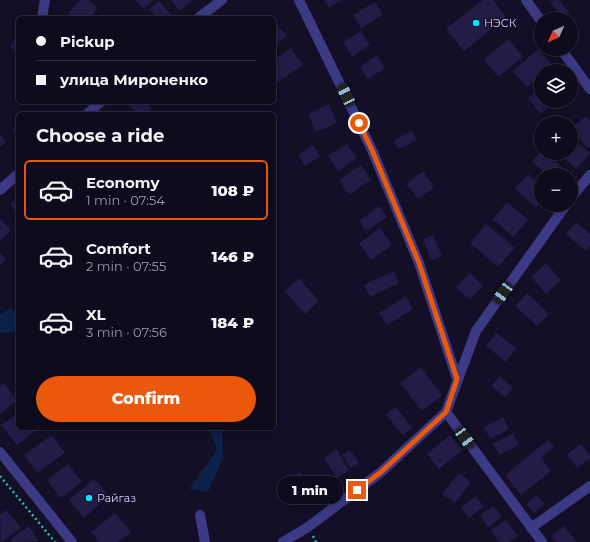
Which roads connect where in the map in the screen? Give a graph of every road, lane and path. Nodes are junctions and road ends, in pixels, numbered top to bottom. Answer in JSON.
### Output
{"nodes":[{"id":1,"x":45,"y":0,"type":"edge"},
{"id":2,"x":222,"y":0,"type":"edge"},
{"id":3,"x":299,"y":0,"type":"edge"},
{"id":4,"x":526,"y":0,"type":"edge"},
{"id":5,"x":535,"y":12,"type":"edge"},
{"id":6,"x":42,"y":16,"type":"edge"},
{"id":7,"x":201,"y":16,"type":"edge"},
{"id":8,"x":566,"y":56,"type":"edge"},
{"id":9,"x":590,"y":89,"type":"edge"},
{"id":10,"x":99,"y":104,"type":"edge"},
{"id":11,"x":89,"y":112,"type":"edge"},
{"id":12,"x":590,"y":175,"type":"edge"},
{"id":13,"x":16,"y":176,"type":"edge"},
{"id":14,"x":0,"y":190,"type":"edge"},
{"id":15,"x":578,"y":190,"type":"edge"},
{"id":16,"x":561,"y":212,"type":"edge"},
{"id":17,"x":457,"y":379,"type":"junction"},
{"id":18,"x":446,"y":412,"type":"junction"},
{"id":19,"x":0,"y":452,"type":"edge"},
{"id":20,"x":0,"y":476,"type":"edge"},
{"id":21,"x":590,"y":486,"type":"edge"},
{"id":22,"x":200,"y":515,"type":"dead end"},
{"id":23,"x":531,"y":528,"type":"junction"},
{"id":24,"x":54,"y":542,"type":"edge"},
{"id":25,"x":72,"y":542,"type":"edge"},
{"id":26,"x":205,"y":542,"type":"edge"},
{"id":27,"x":283,"y":542,"type":"edge"},
{"id":28,"x":542,"y":542,"type":"edge"}],
"edges":[{"from":1,"to":6,"type":"street"},
{"from":2,"to":7,"type":"street"},
{"from":3,"to":17,"type":"street"},
{"from":4,"to":5,"type":"street"},
{"from":8,"to":9,"type":"street"},
{"from":10,"to":11,"type":"street"},
{"from":12,"to":15,"type":"street"},
{"from":13,"to":14,"type":"street"},
{"from":16,"to":17,"type":"street"},
{"from":17,"to":18,"type":"street"},
{"from":18,"to":23,"type":"street"},
{"from":18,"to":27,"type":"street"},
{"from":19,"to":25,"type":"street"},
{"from":20,"to":24,"type":"path"},
{"from":21,"to":23,"type":"street"},
{"from":22,"to":26,"type":"street"},
{"from":23,"to":28,"type":"street"}]}
